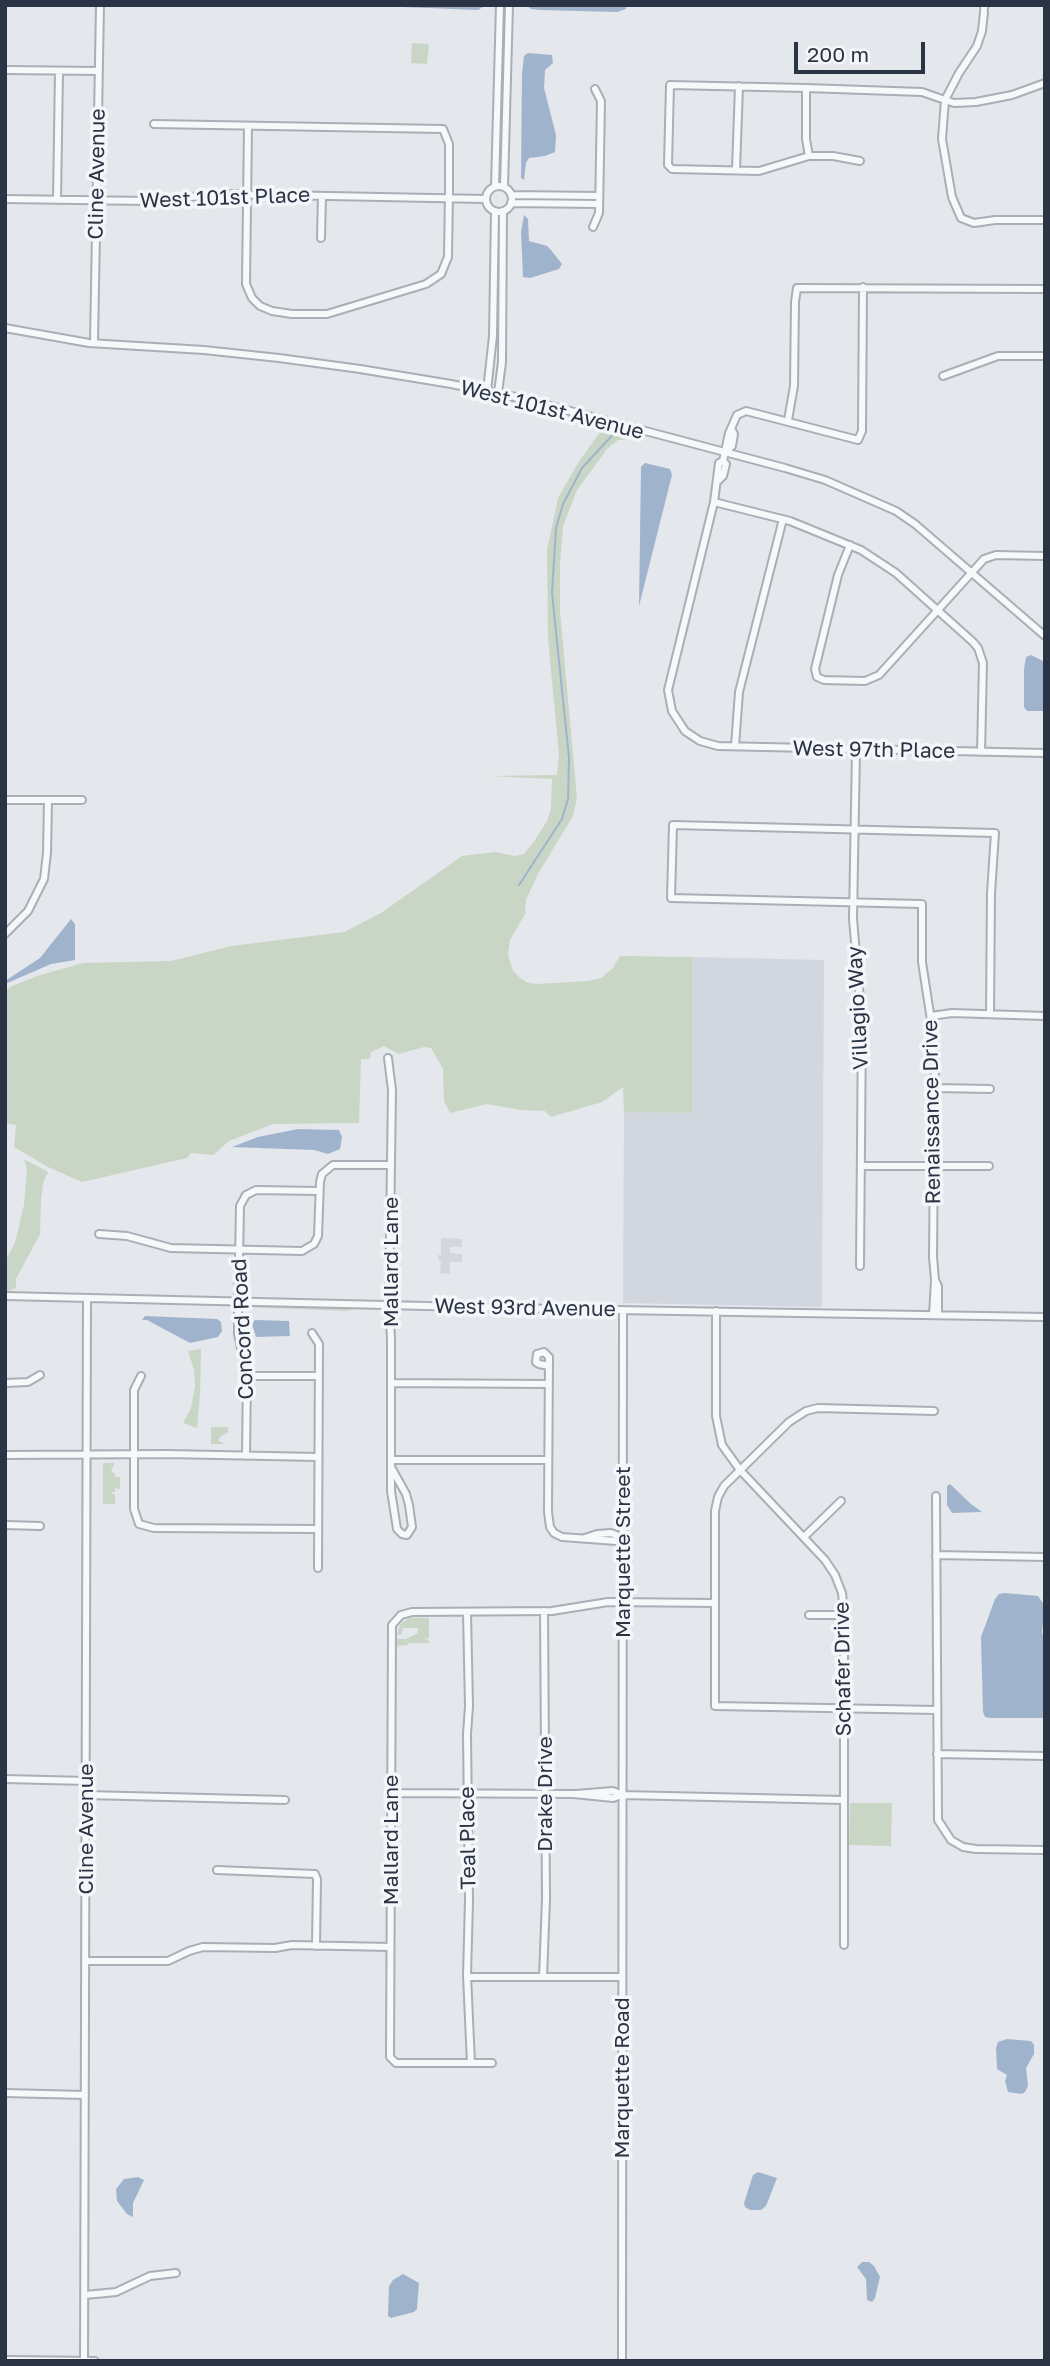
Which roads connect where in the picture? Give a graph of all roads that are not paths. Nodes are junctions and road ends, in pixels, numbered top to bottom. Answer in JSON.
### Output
{"nodes":[{"id":1,"x":100,"y":5,"type":"edge"},
{"id":2,"x":500,"y":5,"type":"edge"},
{"id":3,"x":509,"y":5,"type":"edge"},
{"id":4,"x":984,"y":8,"type":"edge"},
{"id":5,"x":5,"y":70,"type":"edge"},
{"id":6,"x":59,"y":71,"type":"junction"},
{"id":7,"x":99,"y":71,"type":"junction"},
{"id":8,"x":1045,"y":83,"type":"edge"},
{"id":9,"x":739,"y":86,"type":"junction"},
{"id":10,"x":806,"y":88,"type":"junction"},
{"id":11,"x":595,"y":89,"type":"dead end"},
{"id":12,"x":945,"y":100,"type":"junction"},
{"id":13,"x":154,"y":124,"type":"dead end"},
{"id":14,"x":248,"y":126,"type":"junction"},
{"id":15,"x":809,"y":156,"type":"junction"},
{"id":16,"x":860,"y":161,"type":"dead end"},
{"id":17,"x":736,"y":170,"type":"junction"},
{"id":18,"x":495,"y":187,"type":"junction"},
{"id":19,"x":504,"y":187,"type":"junction"},
{"id":20,"x":247,"y":195,"type":"junction"},
{"id":21,"x":512,"y":195,"type":"junction"},
{"id":22,"x":322,"y":196,"type":"junction"},
{"id":23,"x":599,"y":196,"type":"junction"},
{"id":24,"x":449,"y":198,"type":"junction"},
{"id":25,"x":486,"y":198,"type":"junction"},
{"id":26,"x":5,"y":199,"type":"edge"},
{"id":27,"x":57,"y":200,"type":"junction"},
{"id":28,"x":96,"y":200,"type":"junction"},
{"id":29,"x":511,"y":203,"type":"junction"},
{"id":30,"x":599,"y":204,"type":"junction"},
{"id":31,"x":495,"y":211,"type":"junction"},
{"id":32,"x":503,"y":211,"type":"junction"},
{"id":33,"x":1045,"y":220,"type":"edge"},
{"id":34,"x":593,"y":227,"type":"dead end"},
{"id":35,"x":321,"y":238,"type":"dead end"},
{"id":36,"x":863,"y":287,"type":"junction"},
{"id":37,"x":1045,"y":289,"type":"edge"},
{"id":38,"x":5,"y":328,"type":"edge"},
{"id":39,"x":94,"y":343,"type":"junction"},
{"id":40,"x":1045,"y":356,"type":"edge"},
{"id":41,"x":943,"y":376,"type":"dead end"},
{"id":42,"x":487,"y":391,"type":"junction"},
{"id":43,"x":498,"y":393,"type":"junction"},
{"id":44,"x":788,"y":420,"type":"junction"},
{"id":45,"x":724,"y":457,"type":"junction"},
{"id":46,"x":714,"y":502,"type":"junction"},
{"id":47,"x":783,"y":519,"type":"junction"},
{"id":48,"x":850,"y":545,"type":"junction"},
{"id":49,"x":1045,"y":556,"type":"edge"},
{"id":50,"x":970,"y":573,"type":"junction"},
{"id":51,"x":937,"y":610,"type":"junction"},
{"id":52,"x":1045,"y":636,"type":"edge"},
{"id":53,"x":735,"y":746,"type":"junction"},
{"id":54,"x":856,"y":750,"type":"junction"},
{"id":55,"x":981,"y":752,"type":"junction"},
{"id":56,"x":1045,"y":753,"type":"edge"},
{"id":57,"x":5,"y":800,"type":"edge"},
{"id":58,"x":48,"y":800,"type":"junction"},
{"id":59,"x":82,"y":800,"type":"dead end"},
{"id":60,"x":855,"y":830,"type":"junction"},
{"id":61,"x":853,"y":902,"type":"junction"},
{"id":62,"x":5,"y":933,"type":"edge"},
{"id":63,"x":990,"y":1014,"type":"junction"},
{"id":64,"x":931,"y":1016,"type":"junction"},
{"id":65,"x":1045,"y":1016,"type":"edge"},
{"id":66,"x":388,"y":1058,"type":"dead end"},
{"id":67,"x":934,"y":1088,"type":"junction"},
{"id":68,"x":990,"y":1089,"type":"dead end"},
{"id":69,"x":391,"y":1165,"type":"junction"},
{"id":70,"x":862,"y":1166,"type":"junction"},
{"id":71,"x":934,"y":1167,"type":"junction"},
{"id":72,"x":989,"y":1167,"type":"dead end"},
{"id":73,"x":319,"y":1191,"type":"junction"},
{"id":74,"x":99,"y":1234,"type":"dead end"},
{"id":75,"x":239,"y":1250,"type":"junction"},
{"id":76,"x":860,"y":1266,"type":"dead end"},
{"id":77,"x":5,"y":1296,"type":"edge"},
{"id":78,"x":88,"y":1298,"type":"junction"},
{"id":79,"x":238,"y":1302,"type":"junction"},
{"id":80,"x":389,"y":1305,"type":"junction"},
{"id":81,"x":623,"y":1310,"type":"junction"},
{"id":82,"x":716,"y":1311,"type":"junction"},
{"id":83,"x":935,"y":1315,"type":"junction"},
{"id":84,"x":1045,"y":1317,"type":"edge"},
{"id":85,"x":312,"y":1333,"type":"dead end"},
{"id":86,"x":549,"y":1366,"type":"dead end"},
{"id":87,"x":40,"y":1375,"type":"dead end"},
{"id":88,"x":141,"y":1376,"type":"dead end"},
{"id":89,"x":247,"y":1376,"type":"junction"},
{"id":90,"x":318,"y":1376,"type":"junction"},
{"id":91,"x":5,"y":1383,"type":"edge"},
{"id":92,"x":391,"y":1383,"type":"junction"},
{"id":93,"x":548,"y":1384,"type":"junction"},
{"id":94,"x":934,"y":1411,"type":"dead end"},
{"id":95,"x":88,"y":1453,"type":"junction"},
{"id":96,"x":134,"y":1454,"type":"junction"},
{"id":97,"x":5,"y":1455,"type":"edge"},
{"id":98,"x":246,"y":1456,"type":"junction"},
{"id":99,"x":318,"y":1457,"type":"junction"},
{"id":100,"x":548,"y":1460,"type":"junction"},
{"id":101,"x":391,"y":1463,"type":"junction"},
{"id":102,"x":740,"y":1470,"type":"junction"},
{"id":103,"x":936,"y":1496,"type":"dead end"},
{"id":104,"x":841,"y":1502,"type":"dead end"},
{"id":105,"x":5,"y":1525,"type":"edge"},
{"id":106,"x":40,"y":1526,"type":"dead end"},
{"id":107,"x":318,"y":1529,"type":"junction"},
{"id":108,"x":804,"y":1537,"type":"junction"},
{"id":109,"x":623,"y":1538,"type":"junction"},
{"id":110,"x":936,"y":1555,"type":"junction"},
{"id":111,"x":1045,"y":1557,"type":"edge"},
{"id":112,"x":318,"y":1568,"type":"dead end"},
{"id":113,"x":622,"y":1602,"type":"junction"},
{"id":114,"x":715,"y":1603,"type":"junction"},
{"id":115,"x":544,"y":1611,"type":"junction"},
{"id":116,"x":467,"y":1612,"type":"junction"},
{"id":117,"x":809,"y":1615,"type":"dead end"},
{"id":118,"x":844,"y":1615,"type":"junction"},
{"id":119,"x":845,"y":1708,"type":"junction"},
{"id":120,"x":936,"y":1710,"type":"junction"},
{"id":121,"x":937,"y":1754,"type":"junction"},
{"id":122,"x":1045,"y":1756,"type":"edge"},
{"id":123,"x":5,"y":1779,"type":"edge"},
{"id":124,"x":87,"y":1781,"type":"junction"},
{"id":125,"x":391,"y":1793,"type":"junction"},
{"id":126,"x":467,"y":1794,"type":"junction"},
{"id":127,"x":543,"y":1794,"type":"junction"},
{"id":128,"x":87,"y":1795,"type":"junction"},
{"id":129,"x":622,"y":1795,"type":"junction"},
{"id":130,"x":285,"y":1800,"type":"dead end"},
{"id":131,"x":844,"y":1800,"type":"junction"},
{"id":132,"x":1045,"y":1850,"type":"edge"},
{"id":133,"x":217,"y":1870,"type":"dead end"},
{"id":134,"x":844,"y":1945,"type":"dead end"},
{"id":135,"x":316,"y":1946,"type":"junction"},
{"id":136,"x":390,"y":1947,"type":"junction"},
{"id":137,"x":86,"y":1961,"type":"junction"},
{"id":138,"x":467,"y":1977,"type":"junction"},
{"id":139,"x":543,"y":1977,"type":"junction"},
{"id":140,"x":622,"y":1977,"type":"junction"},
{"id":141,"x":472,"y":2063,"type":"junction"},
{"id":142,"x":492,"y":2063,"type":"dead end"},
{"id":143,"x":5,"y":2093,"type":"edge"},
{"id":144,"x":85,"y":2095,"type":"junction"},
{"id":145,"x":176,"y":2273,"type":"dead end"},
{"id":146,"x":85,"y":2295,"type":"junction"},
{"id":147,"x":5,"y":2360,"type":"edge"},
{"id":148,"x":84,"y":2361,"type":"edge"},
{"id":149,"x":95,"y":2361,"type":"edge"},
{"id":150,"x":622,"y":2361,"type":"edge"}],
"edges":[{"from":1,"to":7,"type":"street","name":"Cline Avenue"},
{"from":2,"to":18,"type":"street"},
{"from":3,"to":19,"type":"street"},
{"from":4,"to":12,"type":"street"},
{"from":5,"to":6,"type":"street"},
{"from":6,"to":7,"type":"street"},
{"from":6,"to":27,"type":"street"},
{"from":7,"to":28,"type":"street","name":"Cline Avenue"},
{"from":8,"to":12,"type":"street"},
{"from":9,"to":10,"type":"street"},
{"from":9,"to":17,"type":"street"},
{"from":9,"to":17,"type":"street"},
{"from":10,"to":12,"type":"street"},
{"from":10,"to":15,"type":"street"},
{"from":11,"to":23,"type":"street"},
{"from":12,"to":33,"type":"street"},
{"from":13,"to":14,"type":"street"},
{"from":14,"to":20,"type":"street"},
{"from":14,"to":24,"type":"street"},
{"from":15,"to":16,"type":"street"},
{"from":15,"to":17,"type":"street"},
{"from":18,"to":19,"type":"street"},
{"from":18,"to":25,"type":"street"},
{"from":19,"to":21,"type":"street"},
{"from":20,"to":22,"type":"street","name":"West 101st Place"},
{"from":20,"to":24,"type":"street"},
{"from":20,"to":28,"type":"street","name":"West 101st Place"},
{"from":21,"to":23,"type":"street"},
{"from":21,"to":29,"type":"street"},
{"from":22,"to":24,"type":"street","name":"West 101st Place"},
{"from":22,"to":35,"type":"street"},
{"from":23,"to":30,"type":"street"},
{"from":24,"to":25,"type":"street","name":"West 101st Place"},
{"from":25,"to":31,"type":"street"},
{"from":26,"to":27,"type":"street","name":"West 101st Place"},
{"from":27,"to":28,"type":"street","name":"West 101st Place"},
{"from":28,"to":39,"type":"street","name":"Cline Avenue"},
{"from":29,"to":30,"type":"street"},
{"from":29,"to":32,"type":"street"},
{"from":30,"to":34,"type":"street"},
{"from":31,"to":32,"type":"street"},
{"from":31,"to":42,"type":"street"},
{"from":32,"to":43,"type":"street"},
{"from":36,"to":37,"type":"street"},
{"from":36,"to":44,"type":"street"},
{"from":36,"to":44,"type":"street"},
{"from":38,"to":39,"type":"street","name":"West 101st Avenue"},
{"from":39,"to":42,"type":"street","name":"West 101st Avenue"},
{"from":40,"to":41,"type":"street"},
{"from":42,"to":43,"type":"street","name":"West 101st Avenue"},
{"from":43,"to":45,"type":"street","name":"West 101st Avenue"},
{"from":44,"to":45,"type":"street"},
{"from":45,"to":46,"type":"street"},
{"from":45,"to":50,"type":"street","name":"West 101st Avenue"},
{"from":46,"to":47,"type":"street"},
{"from":46,"to":53,"type":"street","name":"West 97th Place"},
{"from":47,"to":48,"type":"street"},
{"from":47,"to":53,"type":"street"},
{"from":48,"to":51,"type":"street"},
{"from":48,"to":51,"type":"street"},
{"from":49,"to":50,"type":"street"},
{"from":50,"to":51,"type":"street"},
{"from":50,"to":52,"type":"street","name":"West 101st Avenue"},
{"from":51,"to":55,"type":"street"},
{"from":53,"to":54,"type":"street","name":"West 97th Place"},
{"from":54,"to":55,"type":"street","name":"West 97th Place"},
{"from":54,"to":60,"type":"street","name":"Villagio Way"},
{"from":55,"to":56,"type":"street","name":"West 97th Place"},
{"from":57,"to":58,"type":"street"},
{"from":58,"to":59,"type":"street"},
{"from":58,"to":62,"type":"street"},
{"from":60,"to":61,"type":"street","name":"Villagio Way"},
{"from":60,"to":61,"type":"street"},
{"from":60,"to":63,"type":"street"},
{"from":61,"to":64,"type":"street","name":"Renaissance Drive"},
{"from":61,"to":70,"type":"street","name":"Villagio Way"},
{"from":63,"to":64,"type":"street"},
{"from":63,"to":65,"type":"street"},
{"from":64,"to":67,"type":"street","name":"Renaissance Drive"},
{"from":66,"to":69,"type":"street","name":"Mallard Lane"},
{"from":67,"to":68,"type":"street"},
{"from":67,"to":71,"type":"street","name":"Renaissance Drive"},
{"from":69,"to":73,"type":"street"},
{"from":69,"to":80,"type":"street","name":"Mallard Lane"},
{"from":70,"to":71,"type":"street"},
{"from":70,"to":76,"type":"street","name":"Villagio Way"},
{"from":71,"to":72,"type":"street"},
{"from":71,"to":83,"type":"street","name":"Renaissance Drive"},
{"from":73,"to":75,"type":"street","name":"Concord Road"},
{"from":73,"to":75,"type":"street"},
{"from":74,"to":75,"type":"street"},
{"from":75,"to":79,"type":"street","name":"Concord Road"},
{"from":77,"to":78,"type":"street","name":"West 93rd Avenue"},
{"from":78,"to":79,"type":"street","name":"West 93rd Avenue"},
{"from":78,"to":95,"type":"street","name":"Cline Avenue"},
{"from":79,"to":80,"type":"street","name":"West 93rd Avenue"},
{"from":79,"to":89,"type":"street","name":"Concord Road"},
{"from":80,"to":81,"type":"street","name":"West 93rd Avenue"},
{"from":80,"to":92,"type":"street","name":"Mallard Lane"},
{"from":81,"to":82,"type":"street","name":"West 93rd Avenue"},
{"from":81,"to":109,"type":"street","name":"Marquette Street"},
{"from":82,"to":83,"type":"street","name":"West 93rd Avenue"},
{"from":82,"to":102,"type":"street","name":"Schafer Drive"},
{"from":83,"to":84,"type":"street","name":"West 93rd Avenue"},
{"from":85,"to":90,"type":"street"},
{"from":86,"to":93,"type":"street"},
{"from":87,"to":91,"type":"street"},
{"from":88,"to":96,"type":"street"},
{"from":89,"to":90,"type":"street"},
{"from":89,"to":98,"type":"street","name":"Concord Road"},
{"from":90,"to":99,"type":"street"},
{"from":92,"to":93,"type":"street"},
{"from":92,"to":101,"type":"street","name":"Mallard Lane"},
{"from":93,"to":100,"type":"street"},
{"from":94,"to":102,"type":"street"},
{"from":95,"to":96,"type":"street"},
{"from":95,"to":97,"type":"street"},
{"from":95,"to":124,"type":"street","name":"Cline Avenue"},
{"from":96,"to":98,"type":"street"},
{"from":96,"to":107,"type":"street"},
{"from":98,"to":99,"type":"street"},
{"from":99,"to":107,"type":"street"},
{"from":100,"to":101,"type":"street"},
{"from":100,"to":109,"type":"street"},
{"from":101,"to":101,"type":"street","name":"Mallard Lane"},
{"from":102,"to":108,"type":"street","name":"Schafer Drive"},
{"from":102,"to":114,"type":"street"},
{"from":103,"to":110,"type":"street"},
{"from":104,"to":108,"type":"street"},
{"from":105,"to":106,"type":"street"},
{"from":107,"to":112,"type":"street"},
{"from":108,"to":118,"type":"street","name":"Schafer Drive"},
{"from":109,"to":113,"type":"street","name":"Marquette Street"},
{"from":110,"to":111,"type":"street"},
{"from":110,"to":120,"type":"street"},
{"from":113,"to":114,"type":"street"},
{"from":113,"to":115,"type":"street"},
{"from":113,"to":129,"type":"street","name":"Marquette Street"},
{"from":114,"to":119,"type":"street"},
{"from":115,"to":116,"type":"street"},
{"from":115,"to":127,"type":"street","name":"Drake Drive"},
{"from":116,"to":125,"type":"street","name":"Mallard Lane"},
{"from":116,"to":126,"type":"street","name":"Teal Place"},
{"from":117,"to":118,"type":"street"},
{"from":118,"to":119,"type":"street","name":"Schafer Drive"},
{"from":119,"to":120,"type":"street"},
{"from":119,"to":131,"type":"street","name":"Schafer Drive"},
{"from":120,"to":121,"type":"street"},
{"from":121,"to":122,"type":"street"},
{"from":121,"to":132,"type":"street"},
{"from":123,"to":124,"type":"street"},
{"from":124,"to":128,"type":"street","name":"Cline Avenue"},
{"from":125,"to":126,"type":"street"},
{"from":125,"to":136,"type":"street","name":"Mallard Lane"},
{"from":126,"to":127,"type":"street"},
{"from":126,"to":138,"type":"street","name":"Teal Place"},
{"from":127,"to":129,"type":"street"},
{"from":127,"to":139,"type":"street","name":"Drake Drive"},
{"from":128,"to":130,"type":"street"},
{"from":128,"to":137,"type":"street","name":"Cline Avenue"},
{"from":129,"to":131,"type":"street"},
{"from":129,"to":140,"type":"street","name":"Marquette Road"},
{"from":131,"to":134,"type":"street","name":"Schafer Drive"},
{"from":133,"to":135,"type":"street"},
{"from":135,"to":136,"type":"street"},
{"from":135,"to":137,"type":"street"},
{"from":136,"to":141,"type":"street","name":"Mallard Lane"},
{"from":137,"to":144,"type":"street","name":"Cline Avenue"},
{"from":138,"to":139,"type":"street"},
{"from":138,"to":141,"type":"street","name":"Teal Place"},
{"from":139,"to":140,"type":"street"},
{"from":140,"to":150,"type":"street","name":"Marquette Road"},
{"from":141,"to":142,"type":"street"},
{"from":143,"to":144,"type":"street"},
{"from":144,"to":146,"type":"street","name":"Cline Avenue"},
{"from":145,"to":146,"type":"street"},
{"from":146,"to":148,"type":"street","name":"Cline Avenue"},
{"from":147,"to":148,"type":"street"},
{"from":148,"to":149,"type":"street"}]}
